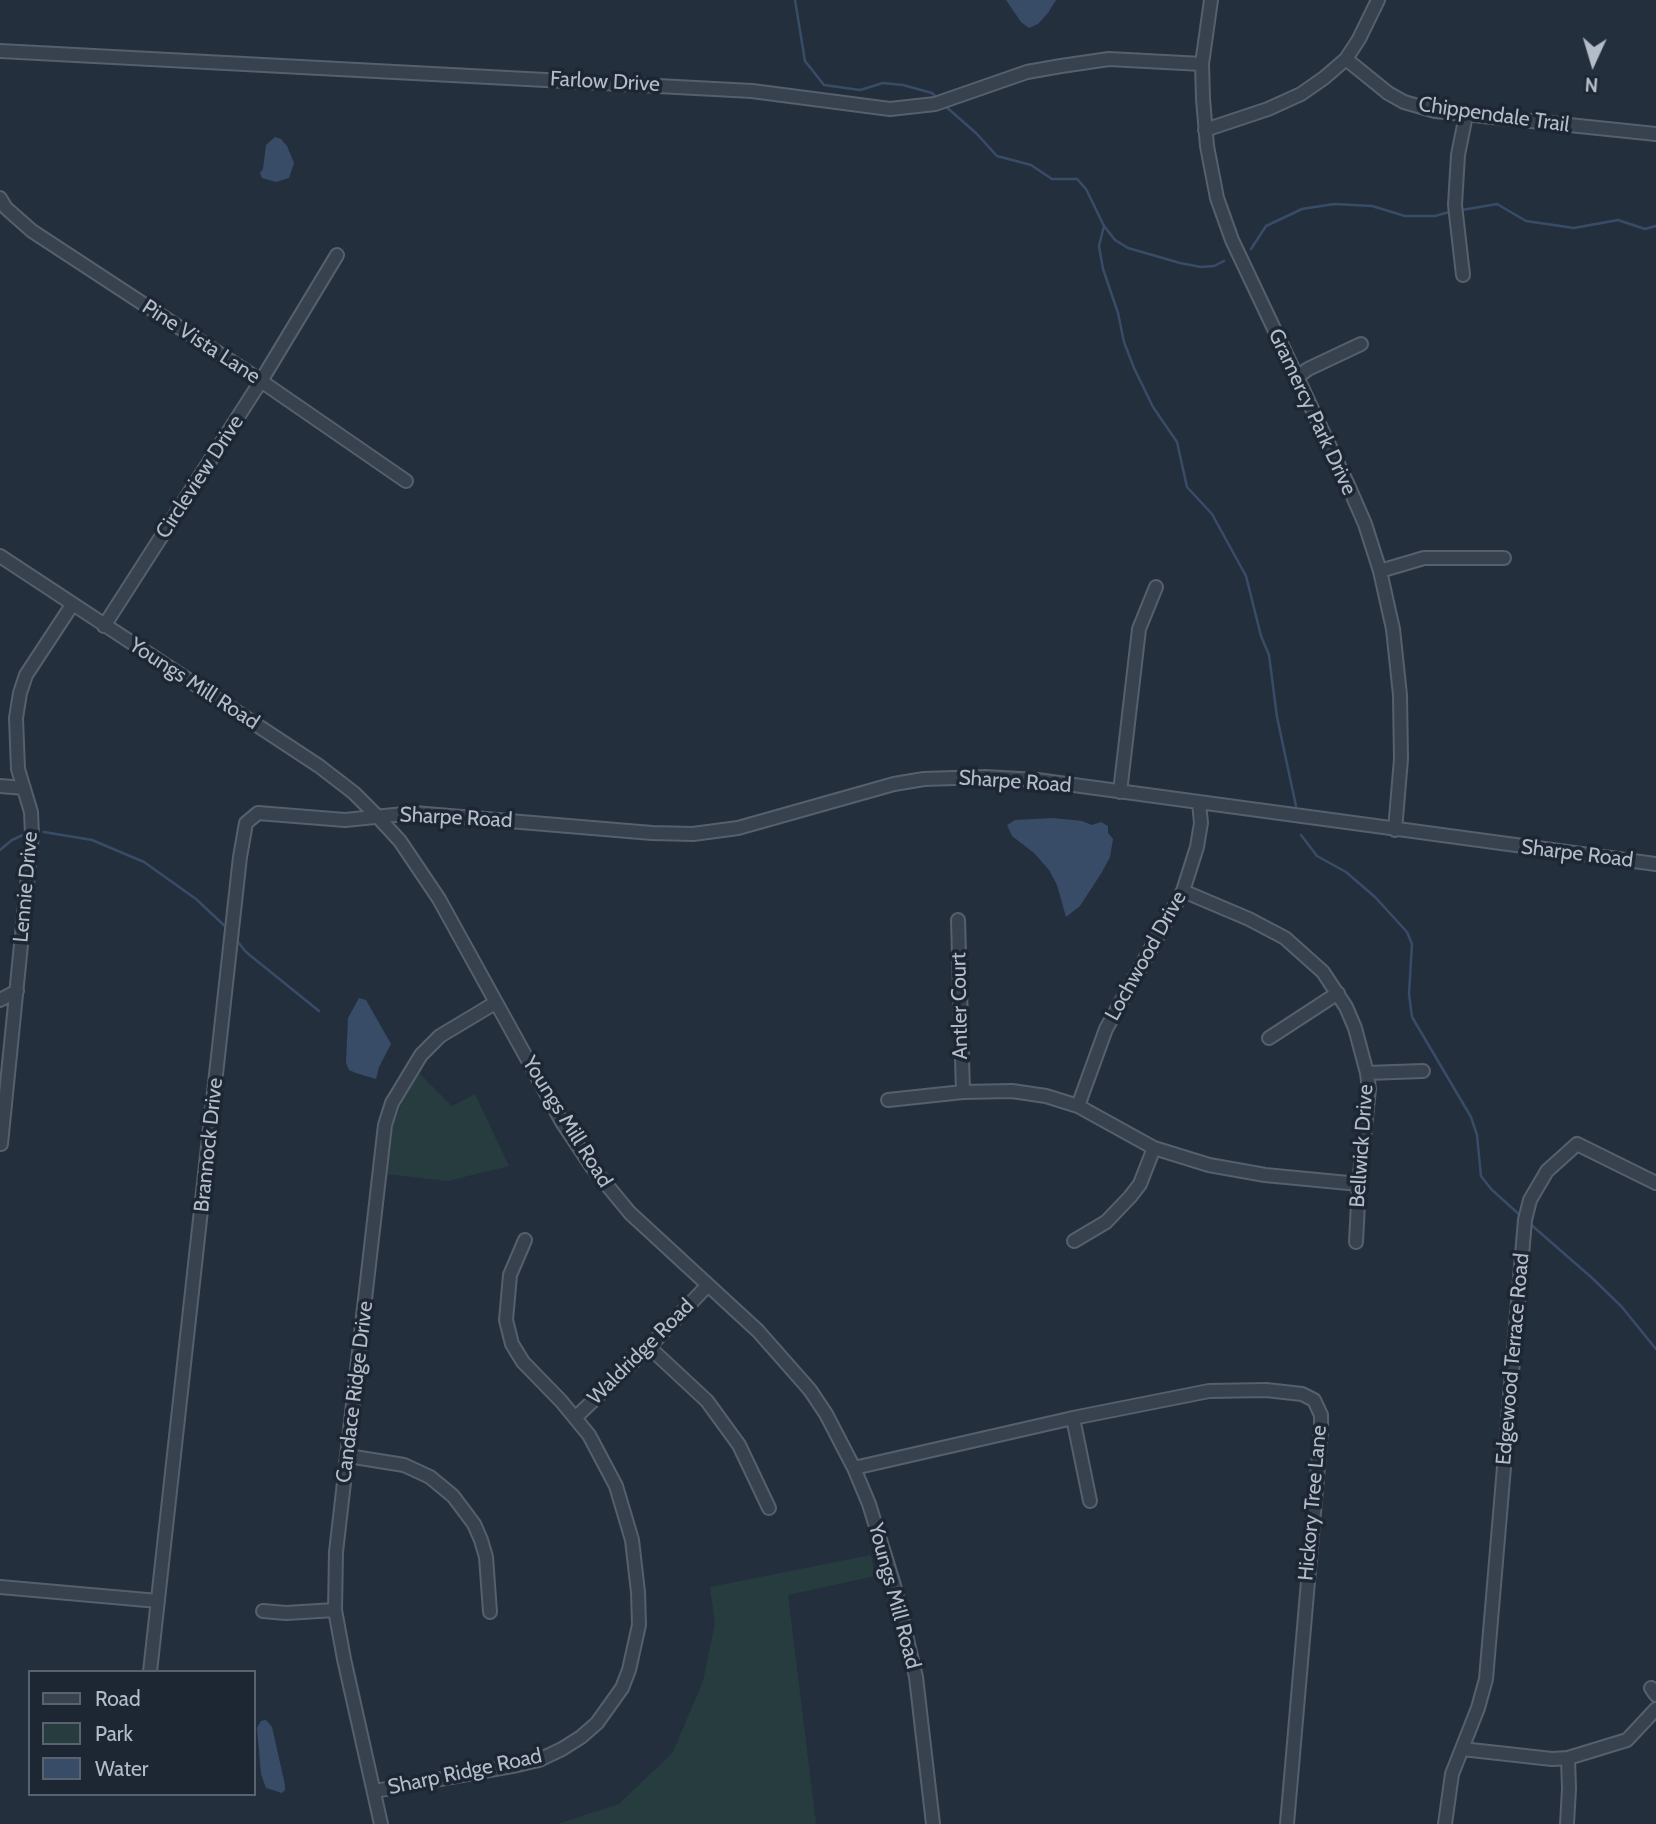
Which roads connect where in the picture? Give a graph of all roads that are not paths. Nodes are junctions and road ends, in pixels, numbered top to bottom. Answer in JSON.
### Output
{"nodes":[{"id":1,"x":1211,"y":0,"type":"edge"},
{"id":2,"x":1378,"y":0,"type":"edge"},
{"id":3,"x":0,"y":51,"type":"edge"},
{"id":4,"x":1346,"y":59,"type":"junction"},
{"id":5,"x":1202,"y":64,"type":"junction"},
{"id":6,"x":1466,"y":115,"type":"junction"},
{"id":7,"x":1205,"y":130,"type":"junction"},
{"id":8,"x":1656,"y":134,"type":"edge"},
{"id":9,"x":0,"y":198,"type":"edge"},
{"id":10,"x":337,"y":255,"type":"dead end"},
{"id":11,"x":1463,"y":275,"type":"dead end"},
{"id":12,"x":1361,"y":344,"type":"dead end"},
{"id":13,"x":1296,"y":378,"type":"junction"},
{"id":14,"x":261,"y":381,"type":"junction"},
{"id":15,"x":406,"y":481,"type":"dead end"},
{"id":16,"x":0,"y":556,"type":"edge"},
{"id":17,"x":1504,"y":558,"type":"dead end"},
{"id":18,"x":1380,"y":571,"type":"junction"},
{"id":19,"x":1156,"y":587,"type":"dead end"},
{"id":20,"x":72,"y":604,"type":"junction"},
{"id":21,"x":104,"y":625,"type":"junction"},
{"id":22,"x":0,"y":786,"type":"edge"},
{"id":23,"x":24,"y":788,"type":"junction"},
{"id":24,"x":1120,"y":792,"type":"junction"},
{"id":25,"x":1199,"y":803,"type":"junction"},
{"id":26,"x":377,"y":816,"type":"junction"},
{"id":27,"x":1395,"y":830,"type":"junction"},
{"id":28,"x":1656,"y":864,"type":"edge"},
{"id":29,"x":1183,"y":891,"type":"junction"},
{"id":30,"x":958,"y":920,"type":"dead end"},
{"id":31,"x":17,"y":991,"type":"junction"},
{"id":32,"x":1338,"y":993,"type":"junction"},
{"id":33,"x":0,"y":1000,"type":"edge"},
{"id":34,"x":495,"y":1003,"type":"junction"},
{"id":35,"x":1269,"y":1038,"type":"dead end"},
{"id":36,"x":1423,"y":1071,"type":"dead end"},
{"id":37,"x":1367,"y":1073,"type":"junction"},
{"id":38,"x":963,"y":1092,"type":"junction"},
{"id":39,"x":888,"y":1100,"type":"dead end"},
{"id":40,"x":1078,"y":1106,"type":"junction"},
{"id":41,"x":1,"y":1144,"type":"edge"},
{"id":42,"x":1154,"y":1148,"type":"junction"},
{"id":43,"x":1656,"y":1183,"type":"edge"},
{"id":44,"x":1359,"y":1184,"type":"junction"},
{"id":45,"x":525,"y":1240,"type":"dead end"},
{"id":46,"x":1074,"y":1241,"type":"dead end"},
{"id":47,"x":1356,"y":1242,"type":"dead end"},
{"id":48,"x":707,"y":1286,"type":"junction"},
{"id":49,"x":649,"y":1348,"type":"junction"},
{"id":50,"x":575,"y":1418,"type":"junction"},
{"id":51,"x":1073,"y":1418,"type":"junction"},
{"id":52,"x":348,"y":1456,"type":"junction"},
{"id":53,"x":854,"y":1468,"type":"junction"},
{"id":54,"x":1090,"y":1501,"type":"dead end"},
{"id":55,"x":769,"y":1508,"type":"dead end"},
{"id":56,"x":0,"y":1587,"type":"edge"},
{"id":57,"x":158,"y":1601,"type":"junction"},
{"id":58,"x":335,"y":1610,"type":"junction"},
{"id":59,"x":263,"y":1611,"type":"dead end"},
{"id":60,"x":490,"y":1612,"type":"dead end"},
{"id":61,"x":150,"y":1670,"type":"edge"},
{"id":62,"x":1656,"y":1709,"type":"edge"},
{"id":63,"x":1462,"y":1749,"type":"junction"},
{"id":64,"x":1568,"y":1758,"type":"junction"},
{"id":65,"x":375,"y":1791,"type":"junction"},
{"id":66,"x":382,"y":1824,"type":"edge"},
{"id":67,"x":933,"y":1824,"type":"edge"},
{"id":68,"x":1287,"y":1824,"type":"edge"},
{"id":69,"x":1445,"y":1824,"type":"edge"},
{"id":70,"x":1567,"y":1824,"type":"edge"}],
"edges":[{"from":1,"to":5,"type":"street","name":"Gramercy Park Drive"},
{"from":2,"to":4,"type":"street"},
{"from":3,"to":5,"type":"street","name":"Farlow Drive"},
{"from":4,"to":6,"type":"street","name":"Chippendale Trail"},
{"from":4,"to":7,"type":"street"},
{"from":5,"to":7,"type":"street","name":"Gramercy Park Drive"},
{"from":6,"to":8,"type":"street","name":"Chippendale Trail"},
{"from":6,"to":11,"type":"street"},
{"from":7,"to":13,"type":"street","name":"Gramercy Park Drive"},
{"from":9,"to":14,"type":"street","name":"Pine Vista Lane"},
{"from":10,"to":14,"type":"street","name":"Circleview Drive"},
{"from":12,"to":13,"type":"street"},
{"from":13,"to":18,"type":"street","name":"Gramercy Park Drive"},
{"from":14,"to":15,"type":"street","name":"Pine Vista Lane"},
{"from":14,"to":21,"type":"street","name":"Circleview Drive"},
{"from":16,"to":20,"type":"street","name":"Youngs Mill Road"},
{"from":17,"to":18,"type":"street"},
{"from":18,"to":27,"type":"street","name":"Gramercy Park Drive"},
{"from":19,"to":24,"type":"street"},
{"from":20,"to":21,"type":"street","name":"Youngs Mill Road"},
{"from":20,"to":23,"type":"street","name":"Lennie Drive"},
{"from":21,"to":26,"type":"street","name":"Youngs Mill Road"},
{"from":22,"to":23,"type":"street"},
{"from":23,"to":31,"type":"street","name":"Lennie Drive"},
{"from":24,"to":25,"type":"street","name":"Sharpe Road"},
{"from":24,"to":26,"type":"street","name":"Sharpe Road"},
{"from":25,"to":27,"type":"street","name":"Sharpe Road"},
{"from":25,"to":29,"type":"street","name":"Lochwood Drive"},
{"from":26,"to":34,"type":"street","name":"Youngs Mill Road"},
{"from":26,"to":57,"type":"street","name":"Brannock Drive"},
{"from":27,"to":28,"type":"street","name":"Sharpe Road"},
{"from":29,"to":32,"type":"street","name":"Bellwick Drive"},
{"from":29,"to":40,"type":"street","name":"Lochwood Drive"},
{"from":30,"to":38,"type":"street","name":"Antler Court"},
{"from":31,"to":33,"type":"street"},
{"from":31,"to":41,"type":"street","name":"Lennie Drive"},
{"from":32,"to":35,"type":"street"},
{"from":32,"to":37,"type":"street","name":"Bellwick Drive"},
{"from":34,"to":48,"type":"street","name":"Youngs Mill Road"},
{"from":34,"to":52,"type":"street","name":"Candace Ridge Drive"},
{"from":36,"to":37,"type":"street"},
{"from":37,"to":44,"type":"street","name":"Bellwick Drive"},
{"from":38,"to":39,"type":"street"},
{"from":38,"to":40,"type":"street"},
{"from":40,"to":42,"type":"street"},
{"from":42,"to":44,"type":"street"},
{"from":42,"to":46,"type":"street"},
{"from":43,"to":63,"type":"street","name":"Edgewood Terrace Road"},
{"from":44,"to":47,"type":"street","name":"Bellwick Drive"},
{"from":45,"to":50,"type":"street","name":"Sharp Ridge Road"},
{"from":48,"to":49,"type":"street","name":"Waldridge Road"},
{"from":48,"to":53,"type":"street","name":"Youngs Mill Road"},
{"from":49,"to":50,"type":"street","name":"Waldridge Road"},
{"from":49,"to":55,"type":"street"},
{"from":50,"to":65,"type":"street","name":"Sharp Ridge Road"},
{"from":51,"to":53,"type":"street","name":"Hickory Tree Lane"},
{"from":51,"to":54,"type":"street"},
{"from":51,"to":68,"type":"street","name":"Hickory Tree Lane"},
{"from":52,"to":58,"type":"street","name":"Candace Ridge Drive"},
{"from":52,"to":60,"type":"street"},
{"from":53,"to":67,"type":"street","name":"Youngs Mill Road"},
{"from":56,"to":57,"type":"street"},
{"from":57,"to":61,"type":"street","name":"Brannock Drive"},
{"from":58,"to":59,"type":"street"},
{"from":58,"to":65,"type":"street","name":"Candace Ridge Drive"},
{"from":62,"to":64,"type":"street"},
{"from":63,"to":64,"type":"street"},
{"from":63,"to":69,"type":"street"},
{"from":64,"to":70,"type":"street"},
{"from":65,"to":66,"type":"street","name":"Candace Ridge Drive"}]}
